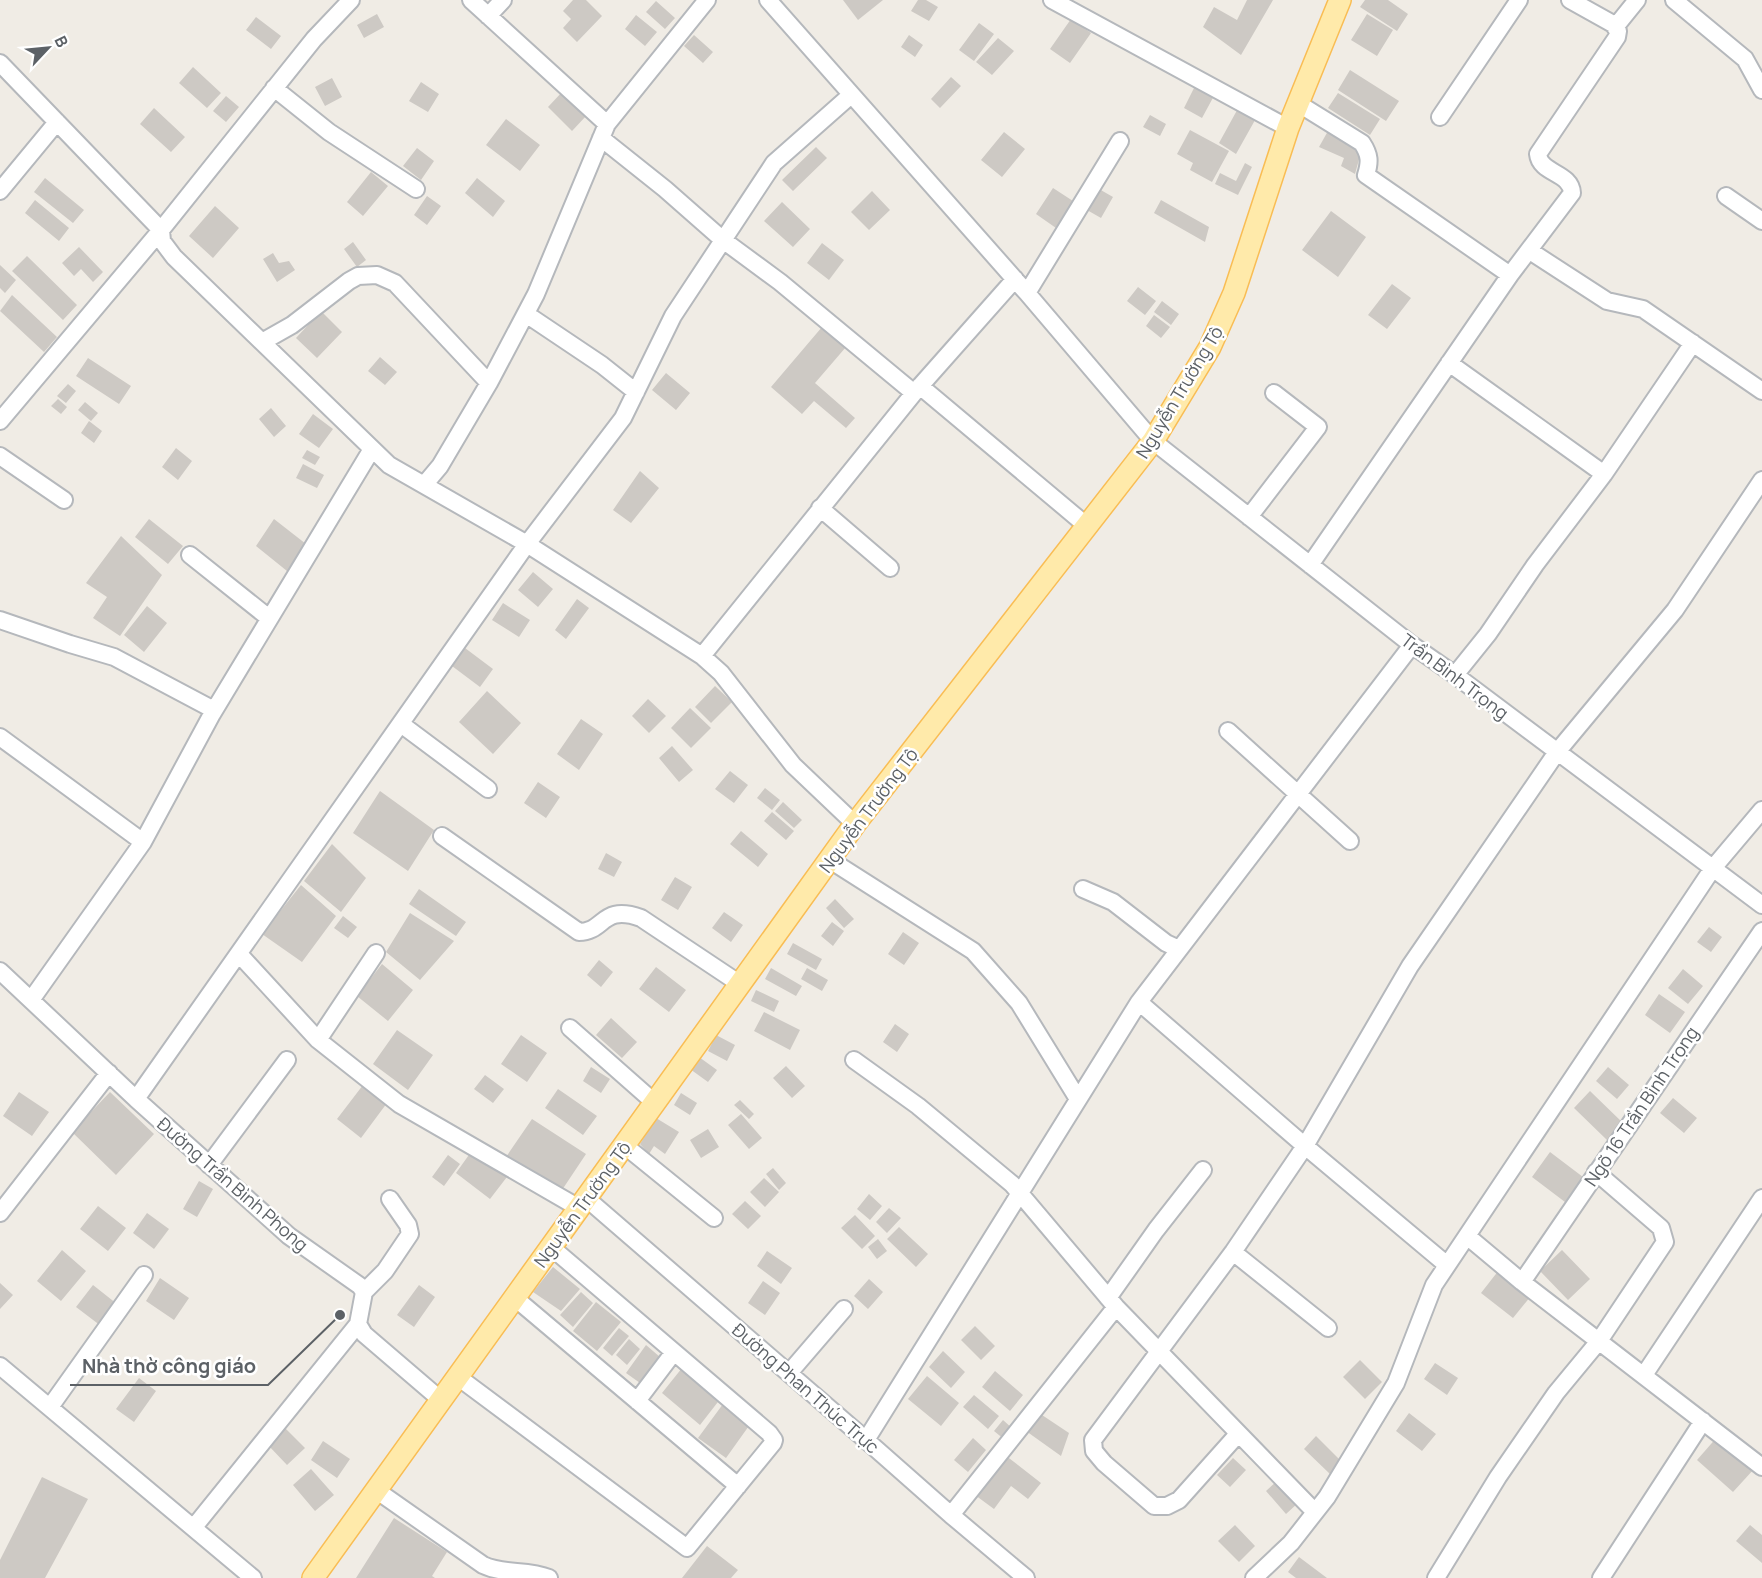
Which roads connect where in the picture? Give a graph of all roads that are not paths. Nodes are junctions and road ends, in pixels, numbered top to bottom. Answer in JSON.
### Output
{"nodes":[{"id":1,"x":351,"y":0,"type":"edge"},
{"id":2,"x":471,"y":0,"type":"edge"},
{"id":3,"x":503,"y":0,"type":"edge"},
{"id":4,"x":707,"y":0,"type":"edge"},
{"id":5,"x":768,"y":0,"type":"edge"},
{"id":6,"x":1052,"y":0,"type":"edge"},
{"id":7,"x":1340,"y":0,"type":"edge"},
{"id":8,"x":1519,"y":0,"type":"edge"},
{"id":9,"x":1570,"y":0,"type":"edge"},
{"id":10,"x":1637,"y":0,"type":"edge"},
{"id":11,"x":1674,"y":0,"type":"edge"},
{"id":12,"x":488,"y":16,"type":"junction"},
{"id":13,"x":1616,"y":26,"type":"junction"},
{"id":14,"x":0,"y":63,"type":"edge"},
{"id":15,"x":274,"y":88,"type":"junction"},
{"id":16,"x":1762,"y":90,"type":"edge"},
{"id":17,"x":851,"y":94,"type":"junction"},
{"id":18,"x":1299,"y":104,"type":"junction"},
{"id":19,"x":1440,"y":117,"type":"dead end"},
{"id":20,"x":57,"y":122,"type":"junction"},
{"id":21,"x":1288,"y":128,"type":"junction"},
{"id":22,"x":604,"y":131,"type":"junction"},
{"id":23,"x":1120,"y":141,"type":"dead end"},
{"id":24,"x":416,"y":189,"type":"dead end"},
{"id":25,"x":0,"y":191,"type":"edge"},
{"id":26,"x":1726,"y":196,"type":"dead end"},
{"id":27,"x":1762,"y":221,"type":"edge"},
{"id":28,"x":161,"y":231,"type":"junction"},
{"id":29,"x":723,"y":240,"type":"junction"},
{"id":30,"x":1530,"y":251,"type":"junction"},
{"id":31,"x":1510,"y":275,"type":"junction"},
{"id":32,"x":1015,"y":279,"type":"junction"},
{"id":33,"x":1027,"y":293,"type":"junction"},
{"id":34,"x":526,"y":314,"type":"junction"},
{"id":35,"x":262,"y":342,"type":"junction"},
{"id":36,"x":1693,"y":343,"type":"junction"},
{"id":37,"x":1449,"y":363,"type":"junction"},
{"id":38,"x":489,"y":383,"type":"junction"},
{"id":39,"x":917,"y":390,"type":"junction"},
{"id":40,"x":1762,"y":391,"type":"edge"},
{"id":41,"x":636,"y":392,"type":"junction"},
{"id":42,"x":1274,"y":393,"type":"dead end"},
{"id":43,"x":0,"y":421,"type":"edge"},
{"id":44,"x":1153,"y":441,"type":"junction"},
{"id":45,"x":372,"y":449,"type":"junction"},
{"id":46,"x":0,"y":456,"type":"edge"},
{"id":47,"x":1604,"y":474,"type":"junction"},
{"id":48,"x":1762,"y":480,"type":"edge"},
{"id":49,"x":424,"y":485,"type":"junction"},
{"id":50,"x":64,"y":500,"type":"dead end"},
{"id":51,"x":820,"y":508,"type":"junction"},
{"id":52,"x":1249,"y":517,"type":"junction"},
{"id":53,"x":1087,"y":526,"type":"junction"},
{"id":54,"x":528,"y":544,"type":"junction"},
{"id":55,"x":190,"y":555,"type":"dead end"},
{"id":56,"x":1310,"y":565,"type":"junction"},
{"id":57,"x":890,"y":568,"type":"dead end"},
{"id":58,"x":270,"y":618,"type":"junction"},
{"id":59,"x":0,"y":620,"type":"edge"},
{"id":60,"x":1412,"y":645,"type":"junction"},
{"id":61,"x":702,"y":656,"type":"junction"},
{"id":62,"x":1455,"y":675,"type":"junction"},
{"id":63,"x":214,"y":710,"type":"junction"},
{"id":64,"x":401,"y":724,"type":"junction"},
{"id":65,"x":1228,"y":731,"type":"dead end"},
{"id":66,"x":0,"y":737,"type":"edge"},
{"id":67,"x":1557,"y":752,"type":"junction"},
{"id":68,"x":488,"y":789,"type":"dead end"},
{"id":69,"x":1297,"y":796,"type":"junction"},
{"id":70,"x":1762,"y":810,"type":"edge"},
{"id":71,"x":855,"y":824,"type":"junction"},
{"id":72,"x":442,"y":836,"type":"dead end"},
{"id":73,"x":143,"y":842,"type":"junction"},
{"id":74,"x":1350,"y":842,"type":"dead end"},
{"id":75,"x":830,"y":860,"type":"junction"},
{"id":76,"x":1713,"y":868,"type":"junction"},
{"id":77,"x":1083,"y":889,"type":"dead end"},
{"id":78,"x":1762,"y":905,"type":"edge"},
{"id":79,"x":1762,"y":931,"type":"edge"},
{"id":80,"x":1179,"y":949,"type":"junction"},
{"id":81,"x":376,"y":953,"type":"dead end"},
{"id":82,"x":239,"y":954,"type":"junction"},
{"id":83,"x":0,"y":971,"type":"edge"},
{"id":84,"x":740,"y":984,"type":"junction"},
{"id":85,"x":31,"y":1000,"type":"junction"},
{"id":86,"x":1139,"y":1002,"type":"junction"},
{"id":87,"x":570,"y":1028,"type":"dead end"},
{"id":88,"x":318,"y":1040,"type":"junction"},
{"id":89,"x":287,"y":1060,"type":"dead end"},
{"id":90,"x":854,"y":1060,"type":"dead end"},
{"id":91,"x":109,"y":1073,"type":"junction"},
{"id":92,"x":136,"y":1099,"type":"junction"},
{"id":93,"x":1078,"y":1099,"type":"junction"},
{"id":94,"x":655,"y":1103,"type":"junction"},
{"id":95,"x":624,"y":1145,"type":"junction"},
{"id":96,"x":1305,"y":1146,"type":"junction"},
{"id":97,"x":209,"y":1165,"type":"junction"},
{"id":98,"x":1203,"y":1170,"type":"dead end"},
{"id":99,"x":1596,"y":1172,"type":"junction"},
{"id":100,"x":1020,"y":1194,"type":"junction"},
{"id":101,"x":1762,"y":1198,"type":"edge"},
{"id":102,"x":390,"y":1199,"type":"dead end"},
{"id":103,"x":582,"y":1203,"type":"junction"},
{"id":104,"x":0,"y":1213,"type":"edge"},
{"id":105,"x":714,"y":1218,"type":"dead end"},
{"id":106,"x":1467,"y":1236,"type":"junction"},
{"id":107,"x":551,"y":1247,"type":"junction"},
{"id":108,"x":1233,"y":1252,"type":"junction"},
{"id":109,"x":1447,"y":1265,"type":"junction"},
{"id":110,"x":144,"y":1275,"type":"dead end"},
{"id":111,"x":1522,"y":1282,"type":"junction"},
{"id":112,"x":364,"y":1292,"type":"junction"},
{"id":113,"x":515,"y":1298,"type":"junction"},
{"id":114,"x":1112,"y":1303,"type":"junction"},
{"id":115,"x":844,"y":1309,"type":"dead end"},
{"id":116,"x":358,"y":1324,"type":"junction"},
{"id":117,"x":1328,"y":1328,"type":"dead end"},
{"id":118,"x":1599,"y":1341,"type":"junction"},
{"id":119,"x":1158,"y":1351,"type":"junction"},
{"id":120,"x":674,"y":1352,"type":"junction"},
{"id":121,"x":0,"y":1365,"type":"edge"},
{"id":122,"x":789,"y":1373,"type":"junction"},
{"id":123,"x":1644,"y":1375,"type":"junction"},
{"id":124,"x":458,"y":1377,"type":"junction"},
{"id":125,"x":441,"y":1400,"type":"junction"},
{"id":126,"x":637,"y":1401,"type":"junction"},
{"id":127,"x":50,"y":1407,"type":"junction"},
{"id":128,"x":1703,"y":1421,"type":"junction"},
{"id":129,"x":1238,"y":1434,"type":"junction"},
{"id":130,"x":866,"y":1440,"type":"junction"},
{"id":131,"x":1762,"y":1467,"type":"edge"},
{"id":132,"x":738,"y":1486,"type":"junction"},
{"id":133,"x":376,"y":1490,"type":"junction"},
{"id":134,"x":1315,"y":1512,"type":"junction"},
{"id":135,"x":951,"y":1515,"type":"junction"},
{"id":136,"x":194,"y":1527,"type":"junction"},
{"id":137,"x":253,"y":1578,"type":"edge"},
{"id":138,"x":313,"y":1578,"type":"edge"},
{"id":139,"x":549,"y":1578,"type":"edge"},
{"id":140,"x":1026,"y":1578,"type":"edge"},
{"id":141,"x":1254,"y":1578,"type":"edge"},
{"id":142,"x":1436,"y":1578,"type":"edge"},
{"id":143,"x":1601,"y":1578,"type":"edge"}],
"edges":[{"from":1,"to":15,"type":"street"},
{"from":2,"to":12,"type":"street"},
{"from":3,"to":12,"type":"street"},
{"from":4,"to":22,"type":"street"},
{"from":5,"to":17,"type":"street","name":"Trần Bình Trọng"},
{"from":6,"to":21,"type":"street"},
{"from":7,"to":18,"type":"main road","name":"Nguyễn Trường Tộ"},
{"from":8,"to":19,"type":"street"},
{"from":9,"to":13,"type":"street"},
{"from":10,"to":13,"type":"street"},
{"from":11,"to":16,"type":"street"},
{"from":12,"to":22,"type":"street"},
{"from":13,"to":30,"type":"street"},
{"from":14,"to":20,"type":"street"},
{"from":15,"to":24,"type":"street"},
{"from":15,"to":28,"type":"street"},
{"from":17,"to":29,"type":"street"},
{"from":17,"to":32,"type":"street","name":"Trần Bình Trọng"},
{"from":18,"to":21,"type":"main road","name":"Nguyễn Trường Tộ"},
{"from":18,"to":31,"type":"street"},
{"from":20,"to":25,"type":"street"},
{"from":20,"to":28,"type":"street"},
{"from":21,"to":44,"type":"main road","name":"Nguyễn Trường Tộ"},
{"from":22,"to":29,"type":"street"},
{"from":22,"to":34,"type":"street"},
{"from":23,"to":33,"type":"street"},
{"from":26,"to":27,"type":"street"},
{"from":28,"to":35,"type":"street"},
{"from":28,"to":43,"type":"street"},
{"from":29,"to":39,"type":"street"},
{"from":29,"to":41,"type":"street"},
{"from":30,"to":31,"type":"street"},
{"from":30,"to":36,"type":"street"},
{"from":31,"to":37,"type":"street"},
{"from":32,"to":33,"type":"street","name":"Trần Bình Trọng"},
{"from":32,"to":39,"type":"street"},
{"from":33,"to":44,"type":"street","name":"Trần Bình Trọng"},
{"from":34,"to":38,"type":"street"},
{"from":34,"to":41,"type":"street"},
{"from":35,"to":38,"type":"street"},
{"from":35,"to":45,"type":"street"},
{"from":36,"to":40,"type":"street"},
{"from":36,"to":47,"type":"street"},
{"from":37,"to":47,"type":"street"},
{"from":37,"to":56,"type":"street"},
{"from":38,"to":49,"type":"street"},
{"from":39,"to":51,"type":"street"},
{"from":39,"to":53,"type":"street"},
{"from":41,"to":54,"type":"street"},
{"from":42,"to":52,"type":"street"},
{"from":44,"to":52,"type":"street","name":"Trần Bình Trọng"},
{"from":44,"to":53,"type":"main road","name":"Nguyễn Trường Tộ"},
{"from":45,"to":49,"type":"street"},
{"from":45,"to":58,"type":"street"},
{"from":46,"to":50,"type":"street"},
{"from":47,"to":62,"type":"street"},
{"from":48,"to":67,"type":"street"},
{"from":49,"to":54,"type":"street"},
{"from":51,"to":57,"type":"street"},
{"from":51,"to":61,"type":"street"},
{"from":52,"to":56,"type":"street","name":"Trần Bình Trọng"},
{"from":53,"to":71,"type":"main road","name":"Nguyễn Trường Tộ"},
{"from":54,"to":61,"type":"street"},
{"from":54,"to":64,"type":"street"},
{"from":55,"to":58,"type":"street"},
{"from":56,"to":60,"type":"street","name":"Trần Bình Trọng"},
{"from":58,"to":63,"type":"street"},
{"from":59,"to":63,"type":"street"},
{"from":60,"to":62,"type":"street","name":"Trần Bình Trọng"},
{"from":60,"to":69,"type":"street"},
{"from":61,"to":71,"type":"street"},
{"from":62,"to":67,"type":"street","name":"Trần Bình Trọng"},
{"from":63,"to":73,"type":"street"},
{"from":64,"to":68,"type":"street"},
{"from":64,"to":82,"type":"street"},
{"from":65,"to":69,"type":"street"},
{"from":66,"to":73,"type":"street"},
{"from":67,"to":76,"type":"street","name":"Trần Bình Trọng"},
{"from":67,"to":96,"type":"street"},
{"from":69,"to":74,"type":"street"},
{"from":69,"to":80,"type":"street"},
{"from":70,"to":76,"type":"street"},
{"from":71,"to":75,"type":"main road","name":"Nguyễn Trường Tộ"},
{"from":72,"to":84,"type":"street"},
{"from":73,"to":85,"type":"street"},
{"from":75,"to":84,"type":"main road","name":"Nguyễn Trường Tộ"},
{"from":75,"to":93,"type":"street"},
{"from":76,"to":78,"type":"street","name":"Trần Bình Trọng"},
{"from":76,"to":106,"type":"street"},
{"from":77,"to":80,"type":"street"},
{"from":79,"to":99,"type":"street","name":"Ngõ 16 Trần Bình Trọng"},
{"from":80,"to":86,"type":"street"},
{"from":81,"to":88,"type":"street"},
{"from":82,"to":88,"type":"street","name":"Đường Phan Thúc Trực"},
{"from":82,"to":92,"type":"street"},
{"from":83,"to":85,"type":"street","name":"Đường Trần Bình Phong"},
{"from":84,"to":94,"type":"main road","name":"Nguyễn Trường Tộ"},
{"from":85,"to":91,"type":"street","name":"Đường Trần Bình Phong"},
{"from":86,"to":93,"type":"street"},
{"from":86,"to":96,"type":"street"},
{"from":87,"to":94,"type":"street"},
{"from":88,"to":103,"type":"street","name":"Đường Phan Thúc Trực"},
{"from":89,"to":97,"type":"street"},
{"from":90,"to":100,"type":"street"},
{"from":91,"to":92,"type":"street","name":"Đường Trần Bình Phong"},
{"from":91,"to":104,"type":"street"},
{"from":92,"to":97,"type":"street","name":"Đường Trần Bình Phong"},
{"from":93,"to":100,"type":"street"},
{"from":94,"to":95,"type":"main road","name":"Nguyễn Trường Tộ"},
{"from":95,"to":103,"type":"main road","name":"Nguyễn Trường Tộ"},
{"from":95,"to":105,"type":"street"},
{"from":96,"to":108,"type":"street"},
{"from":96,"to":109,"type":"street"},
{"from":97,"to":112,"type":"street","name":"Đường Trần Bình Phong"},
{"from":98,"to":114,"type":"street"},
{"from":99,"to":111,"type":"street","name":"Ngõ 16 Trần Bình Trọng"},
{"from":99,"to":118,"type":"street"},
{"from":100,"to":114,"type":"street"},
{"from":100,"to":130,"type":"street"},
{"from":101,"to":123,"type":"street"},
{"from":102,"to":112,"type":"street"},
{"from":103,"to":107,"type":"main road","name":"Nguyễn Trường Tộ"},
{"from":103,"to":122,"type":"street","name":"Đường Phan Thúc Trực"},
{"from":106,"to":109,"type":"street"},
{"from":106,"to":111,"type":"street"},
{"from":107,"to":113,"type":"main road","name":"Nguyễn Trường Tộ"},
{"from":107,"to":120,"type":"street"},
{"from":108,"to":117,"type":"street"},
{"from":108,"to":119,"type":"street"},
{"from":109,"to":134,"type":"street"},
{"from":110,"to":127,"type":"street"},
{"from":111,"to":118,"type":"street"},
{"from":112,"to":116,"type":"street"},
{"from":113,"to":124,"type":"main road","name":"Nguyễn Trường Tộ"},
{"from":113,"to":126,"type":"street"},
{"from":114,"to":119,"type":"street"},
{"from":114,"to":135,"type":"street"},
{"from":115,"to":122,"type":"street"},
{"from":116,"to":125,"type":"street"},
{"from":116,"to":136,"type":"street"},
{"from":118,"to":123,"type":"street"},
{"from":118,"to":142,"type":"street"},
{"from":119,"to":129,"type":"street"},
{"from":119,"to":129,"type":"street"},
{"from":120,"to":126,"type":"street"},
{"from":120,"to":132,"type":"street"},
{"from":121,"to":127,"type":"street"},
{"from":122,"to":130,"type":"street","name":"Đường Phan Thúc Trực"},
{"from":123,"to":128,"type":"street"},
{"from":124,"to":125,"type":"main road","name":"Nguyễn Trường Tộ"},
{"from":124,"to":132,"type":"street"},
{"from":125,"to":133,"type":"main road","name":"Nguyễn Trường Tộ"},
{"from":126,"to":132,"type":"street"},
{"from":127,"to":136,"type":"street"},
{"from":128,"to":131,"type":"street"},
{"from":128,"to":143,"type":"street"},
{"from":129,"to":134,"type":"street"},
{"from":130,"to":135,"type":"street","name":"Đường Phan Thúc Trực"},
{"from":133,"to":138,"type":"main road","name":"Nguyễn Trường Tộ"},
{"from":133,"to":139,"type":"street"},
{"from":134,"to":141,"type":"street"},
{"from":135,"to":140,"type":"street","name":"Đường Phan Thúc Trực"},
{"from":136,"to":137,"type":"street"}]}
